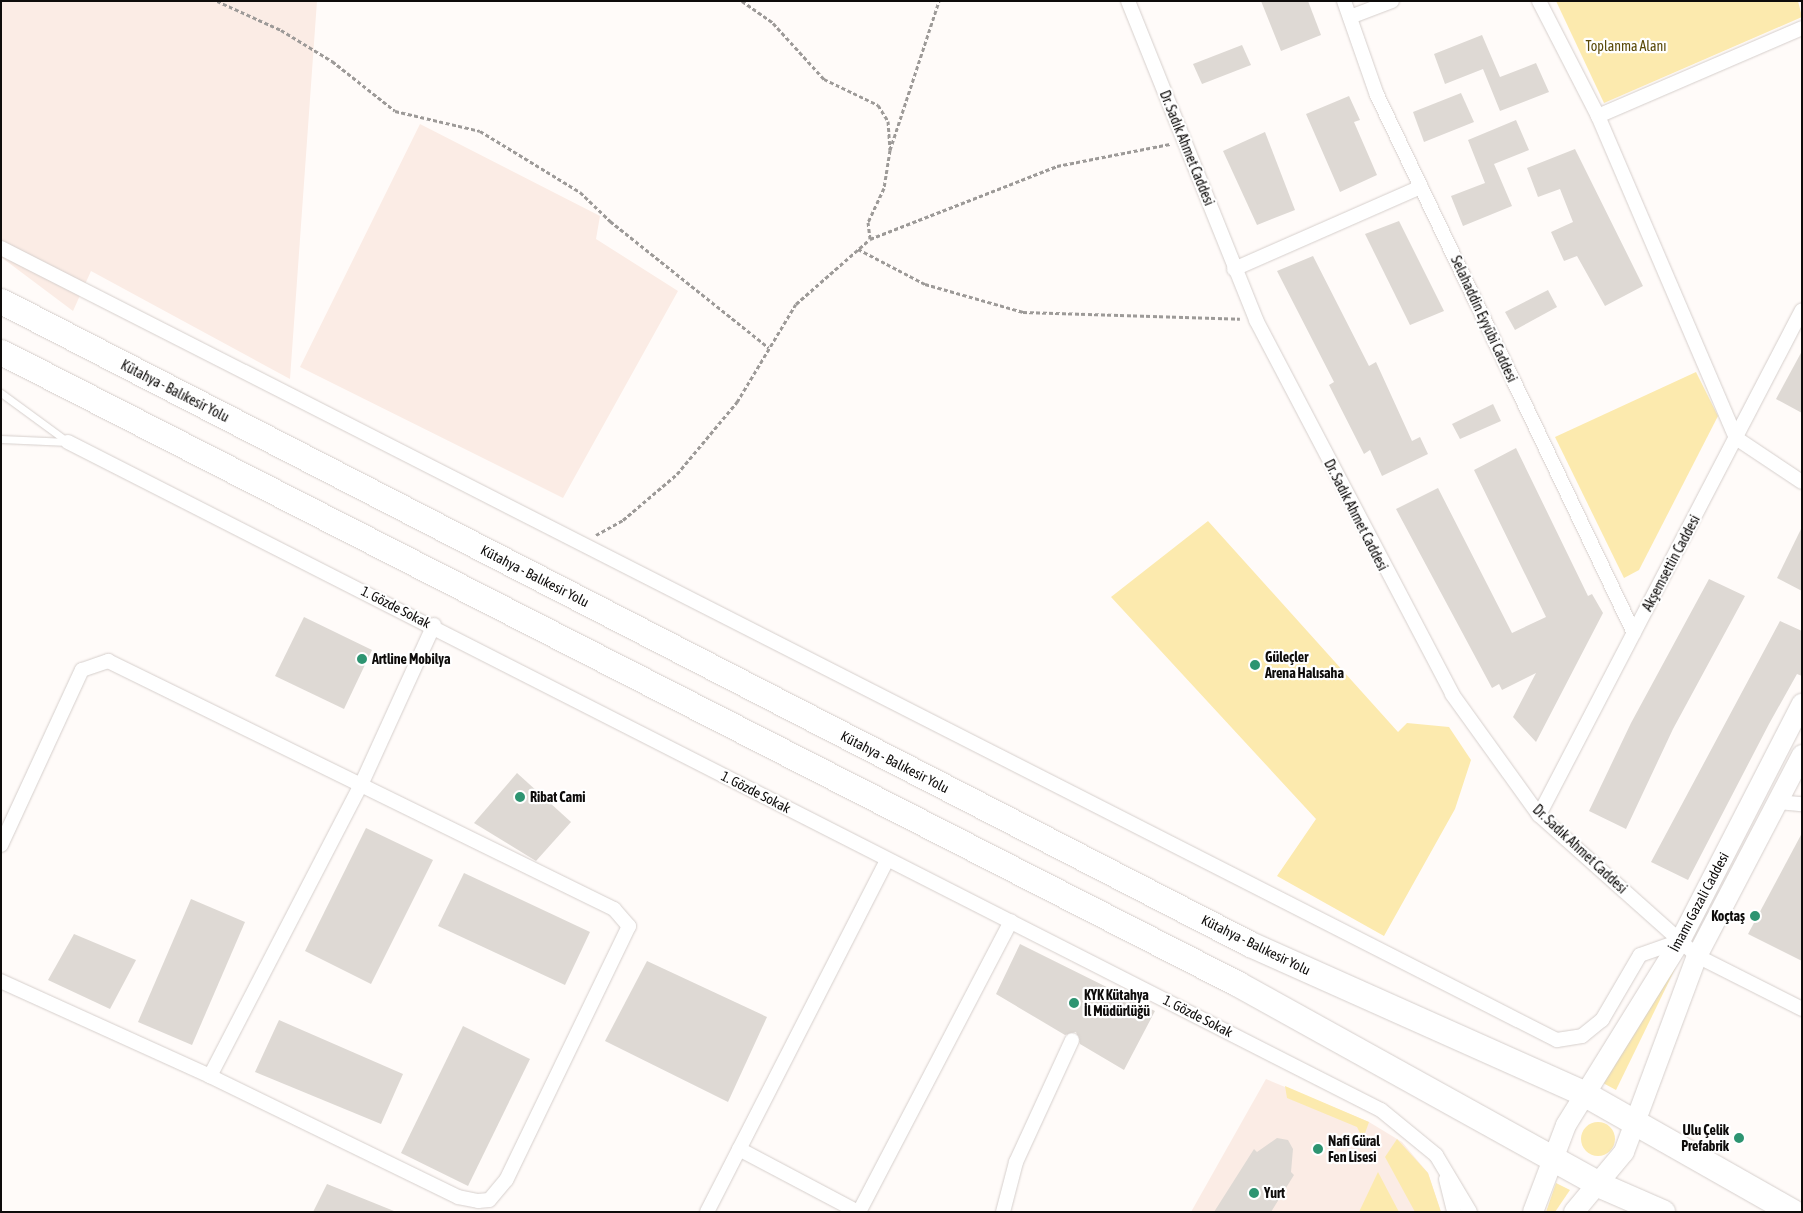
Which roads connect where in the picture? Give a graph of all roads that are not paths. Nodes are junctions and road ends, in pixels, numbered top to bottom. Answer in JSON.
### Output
{"nodes":[{"id":1,"x":1128,"y":1,"type":"edge"},
{"id":2,"x":1344,"y":1,"type":"edge"},
{"id":3,"x":1392,"y":1,"type":"edge"},
{"id":4,"x":1539,"y":1,"type":"edge"},
{"id":5,"x":1350,"y":17,"type":"junction"},
{"id":6,"x":1802,"y":28,"type":"edge"},
{"id":7,"x":1598,"y":116,"type":"junction"},
{"id":8,"x":1421,"y":187,"type":"junction"},
{"id":9,"x":1,"y":248,"type":"edge"},
{"id":10,"x":1234,"y":269,"type":"junction"},
{"id":11,"x":1,"y":301,"type":"edge"},
{"id":12,"x":1802,"y":310,"type":"edge"},
{"id":13,"x":1,"y":352,"type":"edge"},
{"id":14,"x":1,"y":392,"type":"edge"},
{"id":15,"x":1736,"y":438,"type":"junction"},
{"id":16,"x":1,"y":439,"type":"edge"},
{"id":17,"x":68,"y":442,"type":"junction"},
{"id":18,"x":1802,"y":482,"type":"edge"},
{"id":19,"x":434,"y":625,"type":"junction"},
{"id":20,"x":1634,"y":633,"type":"junction"},
{"id":21,"x":1802,"y":704,"type":"edge"},
{"id":22,"x":1802,"y":755,"type":"edge"},
{"id":23,"x":1796,"y":782,"type":"edge"},
{"id":24,"x":361,"y":786,"type":"junction"},
{"id":25,"x":1777,"y":802,"type":"junction"},
{"id":26,"x":1802,"y":804,"type":"edge"},
{"id":27,"x":1539,"y":815,"type":"junction"},
{"id":28,"x":1,"y":845,"type":"edge"},
{"id":29,"x":886,"y":860,"type":"junction"},
{"id":30,"x":1011,"y":920,"type":"junction"},
{"id":31,"x":1680,"y":940,"type":"junction"},
{"id":32,"x":1697,"y":956,"type":"junction"},
{"id":33,"x":1,"y":981,"type":"edge"},
{"id":34,"x":1802,"y":1009,"type":"edge"},
{"id":35,"x":1072,"y":1040,"type":"dead end"},
{"id":36,"x":210,"y":1076,"type":"junction"},
{"id":37,"x":1585,"y":1094,"type":"junction"},
{"id":38,"x":1635,"y":1121,"type":"junction"},
{"id":39,"x":739,"y":1150,"type":"junction"},
{"id":40,"x":1436,"y":1155,"type":"junction"},
{"id":41,"x":1551,"y":1157,"type":"junction"},
{"id":42,"x":1600,"y":1185,"type":"junction"},
{"id":43,"x":707,"y":1212,"type":"edge"},
{"id":44,"x":859,"y":1212,"type":"edge"},
{"id":45,"x":1003,"y":1212,"type":"edge"},
{"id":46,"x":1454,"y":1212,"type":"edge"},
{"id":47,"x":1470,"y":1212,"type":"edge"},
{"id":48,"x":1533,"y":1212,"type":"edge"},
{"id":49,"x":1574,"y":1212,"type":"edge"},
{"id":50,"x":1662,"y":1212,"type":"edge"},
{"id":51,"x":1793,"y":1212,"type":"edge"}],
"edges":[{"from":1,"to":10,"type":"street","name":"Dr. Sadık Ahmet Caddesi"},
{"from":2,"to":5,"type":"street","name":"Selahaddin Eyyübi Caddesi"},
{"from":3,"to":5,"type":"street"},
{"from":4,"to":7,"type":"street"},
{"from":5,"to":8,"type":"street","name":"Selahaddin Eyyübi Caddesi"},
{"from":6,"to":7,"type":"street"},
{"from":7,"to":15,"type":"street"},
{"from":8,"to":10,"type":"street"},
{"from":8,"to":20,"type":"street","name":"Selahaddin Eyyübi Caddesi"},
{"from":9,"to":31,"type":"street"},
{"from":10,"to":27,"type":"street","name":"Dr. Sadık Ahmet Caddesi"},
{"from":11,"to":37,"type":"highway","name":"Kütahya - Balıkesir Yolu"},
{"from":12,"to":15,"type":"street","name":"Akşemsettin Caddesi"},
{"from":13,"to":41,"type":"highway"},
{"from":14,"to":17,"type":"lane"},
{"from":15,"to":18,"type":"street"},
{"from":15,"to":20,"type":"street","name":"Akşemsettin Caddesi"},
{"from":16,"to":17,"type":"lane"},
{"from":17,"to":19,"type":"street","name":"1. Gözde Sokak"},
{"from":19,"to":24,"type":"street"},
{"from":19,"to":29,"type":"street","name":"1. Gözde Sokak"},
{"from":20,"to":27,"type":"street","name":"Akşemsettin Caddesi"},
{"from":21,"to":31,"type":"main road","name":"İmamı Gazali Caddesi"},
{"from":22,"to":23,"type":"main road","name":"İmamı Gazali Caddesi"},
{"from":23,"to":25,"type":"main road","name":"İmamı Gazali Caddesi"},
{"from":24,"to":28,"type":"street"},
{"from":24,"to":36,"type":"street"},
{"from":24,"to":36,"type":"street"},
{"from":25,"to":26,"type":"street"},
{"from":25,"to":32,"type":"main road","name":"İmamı Gazali Caddesi"},
{"from":27,"to":31,"type":"street","name":"Dr. Sadık Ahmet Caddesi"},
{"from":29,"to":30,"type":"street","name":"1. Gözde Sokak"},
{"from":29,"to":39,"type":"street"},
{"from":30,"to":40,"type":"street","name":"1. Gözde Sokak"},
{"from":30,"to":44,"type":"street"},
{"from":31,"to":32,"type":"street","name":"Dr. Sadık Ahmet Caddesi"},
{"from":31,"to":37,"type":"main road","name":"İmamı Gazali Caddesi"},
{"from":32,"to":34,"type":"street","name":"Dr. Sadık Ahmet Caddesi"},
{"from":32,"to":38,"type":"main road","name":"İmamı Gazali Caddesi"},
{"from":33,"to":36,"type":"street"},
{"from":35,"to":45,"type":"street"},
{"from":37,"to":38,"type":"highway","name":"Kütahya - Balıkesir Yolu"},
{"from":37,"to":41,"type":"main road","name":"İmamı Gazali Caddesi"},
{"from":38,"to":42,"type":"main road","name":"İmamı Gazali Caddesi"},
{"from":38,"to":51,"type":"highway","name":"Kütahya - Balıkesir Yolu"},
{"from":39,"to":43,"type":"street"},
{"from":39,"to":44,"type":"street"},
{"from":40,"to":46,"type":"street"},
{"from":40,"to":47,"type":"street"},
{"from":41,"to":42,"type":"highway"},
{"from":41,"to":48,"type":"main road","name":"İmamı Gazali Caddesi"},
{"from":42,"to":49,"type":"main road","name":"İmamı Gazali Caddesi"},
{"from":42,"to":50,"type":"highway"}]}
